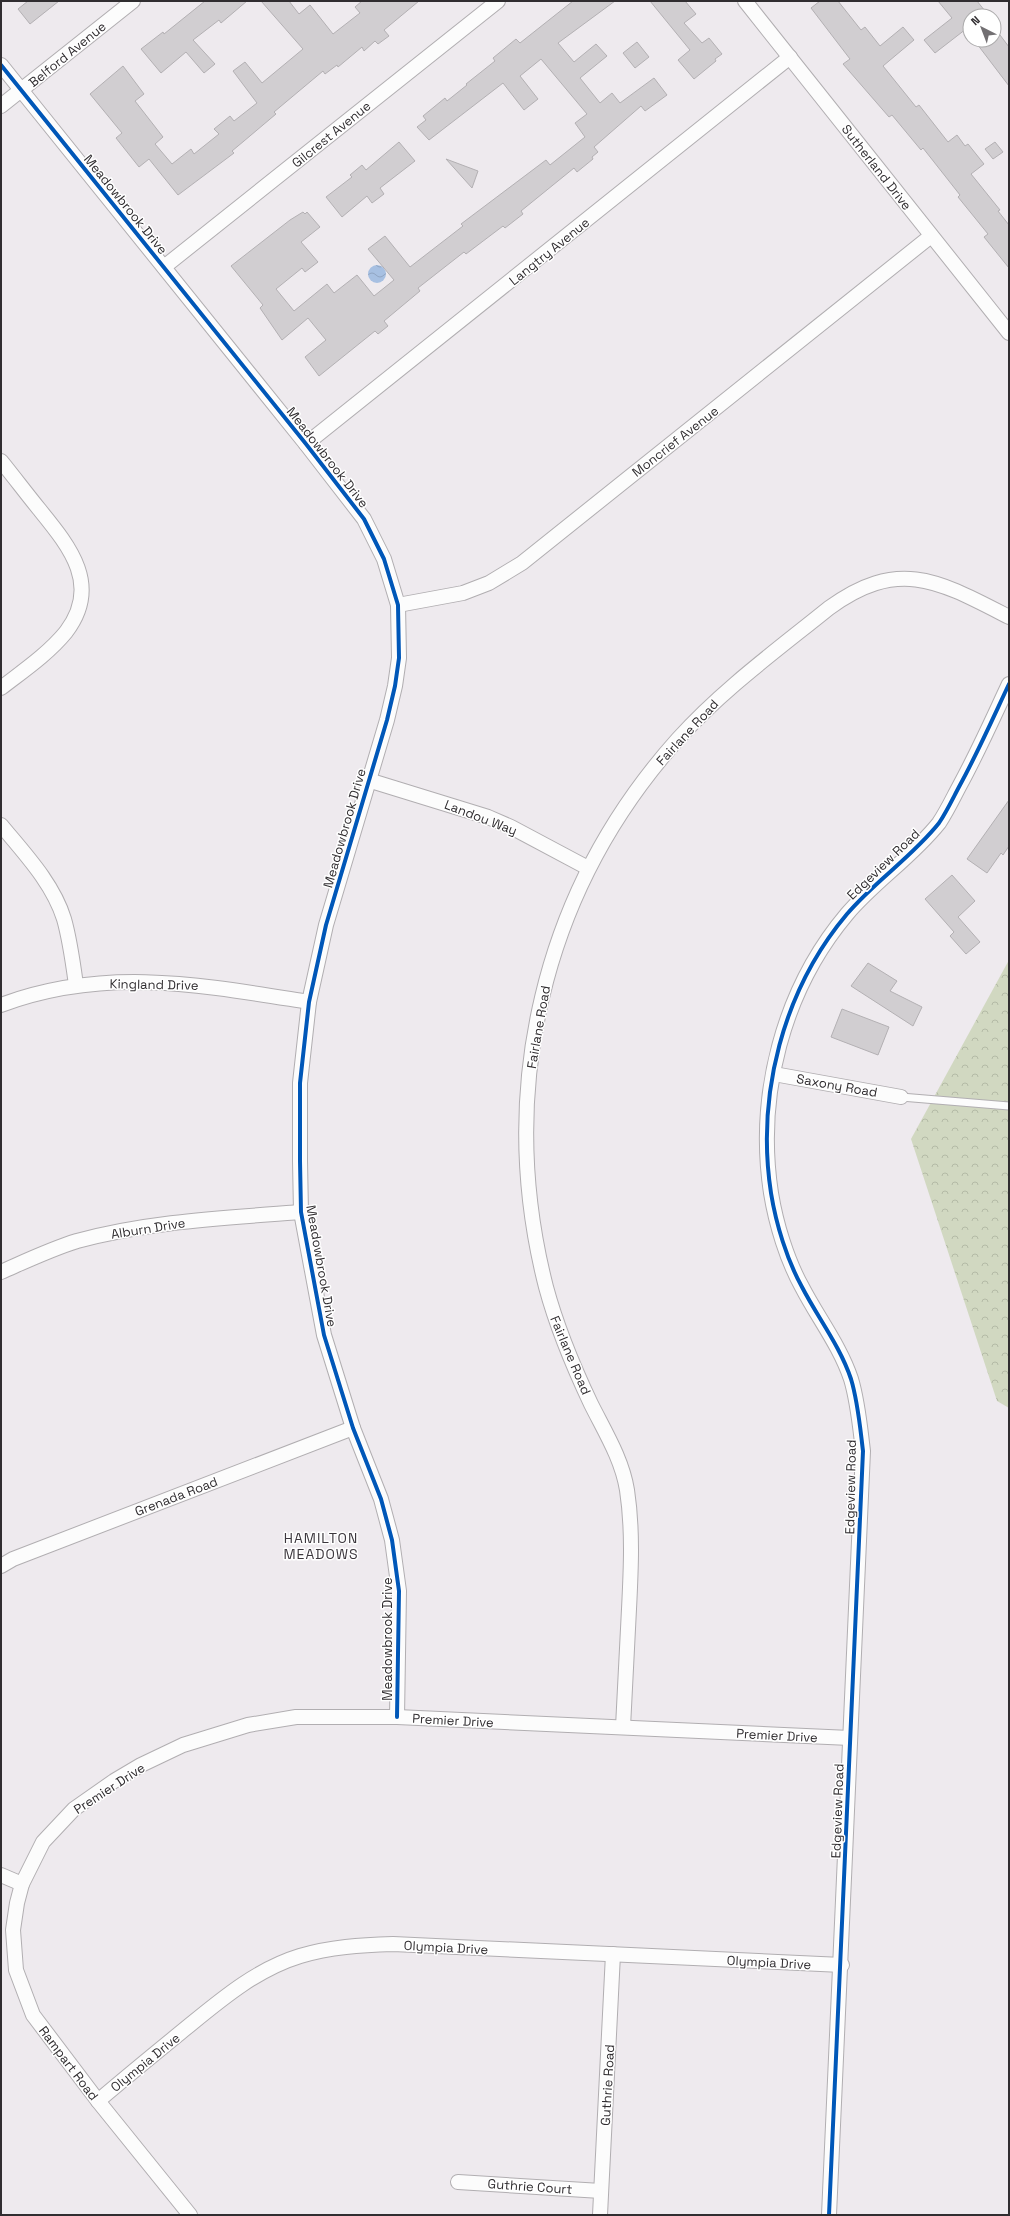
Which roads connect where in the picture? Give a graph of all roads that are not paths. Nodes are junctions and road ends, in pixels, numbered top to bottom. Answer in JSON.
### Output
{"nodes":[{"id":1,"x":133,"y":1,"type":"edge"},
{"id":2,"x":498,"y":1,"type":"edge"},
{"id":3,"x":745,"y":1,"type":"edge"},
{"id":4,"x":790,"y":57,"type":"junction"},
{"id":5,"x":1,"y":65,"type":"edge"},
{"id":6,"x":21,"y":90,"type":"junction"},
{"id":7,"x":1,"y":106,"type":"edge"},
{"id":8,"x":931,"y":236,"type":"junction"},
{"id":9,"x":164,"y":267,"type":"junction"},
{"id":10,"x":1009,"y":332,"type":"edge"},
{"id":11,"x":306,"y":444,"type":"junction"},
{"id":12,"x":1,"y":461,"type":"edge"},
{"id":13,"x":398,"y":605,"type":"junction"},
{"id":14,"x":1009,"y":616,"type":"edge"},
{"id":15,"x":1009,"y":684,"type":"edge"},
{"id":16,"x":1,"y":688,"type":"edge"},
{"id":17,"x":368,"y":780,"type":"junction"},
{"id":18,"x":1,"y":825,"type":"edge"},
{"id":19,"x":588,"y":868,"type":"junction"},
{"id":20,"x":76,"y":985,"type":"junction"},
{"id":21,"x":309,"y":1002,"type":"junction"},
{"id":22,"x":1,"y":1005,"type":"edge"},
{"id":23,"x":774,"y":1074,"type":"junction"},
{"id":24,"x":901,"y":1097,"type":"joint"},
{"id":25,"x":1009,"y":1106,"type":"edge"},
{"id":26,"x":301,"y":1212,"type":"junction"},
{"id":27,"x":1,"y":1272,"type":"edge"},
{"id":28,"x":353,"y":1428,"type":"junction"},
{"id":29,"x":1,"y":1566,"type":"edge"},
{"id":30,"x":397,"y":1717,"type":"junction"},
{"id":31,"x":623,"y":1728,"type":"junction"},
{"id":32,"x":850,"y":1738,"type":"junction"},
{"id":33,"x":1,"y":1875,"type":"edge"},
{"id":34,"x":22,"y":1884,"type":"junction"},
{"id":35,"x":613,"y":1954,"type":"junction"},
{"id":36,"x":842,"y":1965,"type":"junction"},
{"id":37,"x":98,"y":2101,"type":"junction"},
{"id":38,"x":458,"y":2182,"type":"dead end"},
{"id":39,"x":601,"y":2191,"type":"junction"},
{"id":40,"x":190,"y":2215,"type":"edge"},
{"id":41,"x":600,"y":2215,"type":"edge"},
{"id":42,"x":829,"y":2215,"type":"edge"}],
"edges":[{"from":1,"to":6,"type":"street","name":"Belford Avenue"},
{"from":2,"to":9,"type":"street","name":"Gilcrest Avenue"},
{"from":3,"to":4,"type":"street","name":"Sutherland Drive"},
{"from":4,"to":8,"type":"street","name":"Sutherland Drive"},
{"from":4,"to":11,"type":"street","name":"Langtry Avenue"},
{"from":5,"to":6,"type":"street","name":"Meadowbrook Drive"},
{"from":6,"to":7,"type":"street","name":"Belford Avenue"},
{"from":6,"to":9,"type":"street","name":"Meadowbrook Drive"},
{"from":8,"to":10,"type":"street","name":"Sutherland Drive"},
{"from":8,"to":13,"type":"street","name":"Moncrief Avenue"},
{"from":9,"to":11,"type":"street","name":"Meadowbrook Drive"},
{"from":11,"to":13,"type":"street","name":"Meadowbrook Drive"},
{"from":12,"to":16,"type":"street"},
{"from":13,"to":17,"type":"street","name":"Meadowbrook Drive"},
{"from":14,"to":19,"type":"street","name":"Fairlane Road"},
{"from":15,"to":23,"type":"street","name":"Edgeview Road"},
{"from":17,"to":19,"type":"street","name":"Landou Way"},
{"from":17,"to":21,"type":"street","name":"Meadowbrook Drive"},
{"from":18,"to":20,"type":"street"},
{"from":19,"to":31,"type":"street","name":"Fairlane Road"},
{"from":20,"to":21,"type":"street","name":"Kingland Drive"},
{"from":20,"to":22,"type":"street","name":"Kingland Drive"},
{"from":21,"to":26,"type":"street","name":"Meadowbrook Drive"},
{"from":23,"to":24,"type":"street","name":"Saxony Road"},
{"from":23,"to":32,"type":"street","name":"Edgeview Road"},
{"from":24,"to":25,"type":"lane"},
{"from":26,"to":27,"type":"street","name":"Alburn Drive"},
{"from":26,"to":28,"type":"street","name":"Meadowbrook Drive"},
{"from":28,"to":29,"type":"street","name":"Grenada Road"},
{"from":28,"to":30,"type":"street","name":"Meadowbrook Drive"},
{"from":30,"to":31,"type":"street","name":"Premier Drive"},
{"from":30,"to":34,"type":"street","name":"Premier Drive"},
{"from":31,"to":32,"type":"street","name":"Premier Drive"},
{"from":32,"to":36,"type":"street","name":"Edgeview Road"},
{"from":33,"to":34,"type":"street"},
{"from":34,"to":37,"type":"street","name":"Rampart Road"},
{"from":35,"to":36,"type":"street","name":"Olympia Drive"},
{"from":35,"to":37,"type":"street","name":"Olympia Drive"},
{"from":35,"to":39,"type":"street","name":"Guthrie Road"},
{"from":36,"to":42,"type":"street","name":"Edgeview Road"},
{"from":37,"to":40,"type":"street","name":"Rampart Road"},
{"from":38,"to":39,"type":"street","name":"Guthrie Court"},
{"from":39,"to":41,"type":"street","name":"Guthrie Road"}]}
